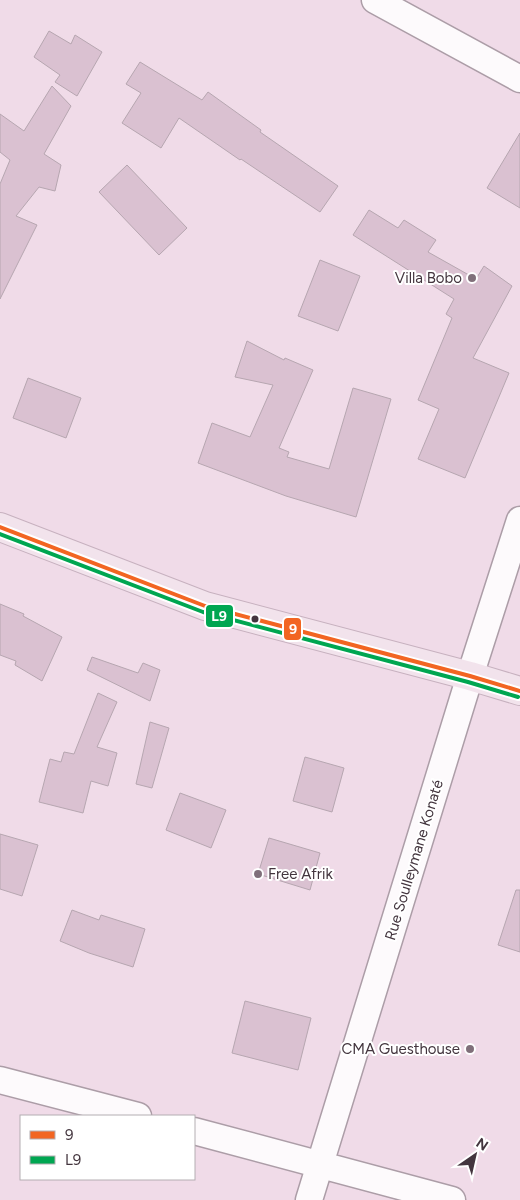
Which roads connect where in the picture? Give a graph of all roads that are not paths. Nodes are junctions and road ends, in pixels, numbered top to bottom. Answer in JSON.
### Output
{"nodes":[{"id":1,"x":375,"y":0,"type":"edge"},
{"id":2,"x":520,"y":79,"type":"edge"},
{"id":3,"x":520,"y":520,"type":"edge"},
{"id":4,"x":0,"y":527,"type":"edge"},
{"id":5,"x":470,"y":676,"type":"junction"},
{"id":6,"x":520,"y":691,"type":"edge"},
{"id":7,"x":0,"y":1080,"type":"edge"},
{"id":8,"x":134,"y":1115,"type":"edge"},
{"id":9,"x":195,"y":1131,"type":"edge"},
{"id":10,"x":320,"y":1164,"type":"junction"},
{"id":11,"x":309,"y":1200,"type":"edge"},
{"id":12,"x":452,"y":1200,"type":"edge"}],
"edges":[{"from":1,"to":2,"type":"street"},
{"from":3,"to":5,"type":"street","name":"Rue Soulleymane Konaté"},
{"from":4,"to":5,"type":"highway"},
{"from":5,"to":6,"type":"highway"},
{"from":5,"to":10,"type":"street","name":"Rue Soulleymane Konaté"},
{"from":7,"to":8,"type":"street"},
{"from":9,"to":10,"type":"street"},
{"from":10,"to":11,"type":"street","name":"Rue Soulleymane Konaté"},
{"from":10,"to":12,"type":"street"}]}
